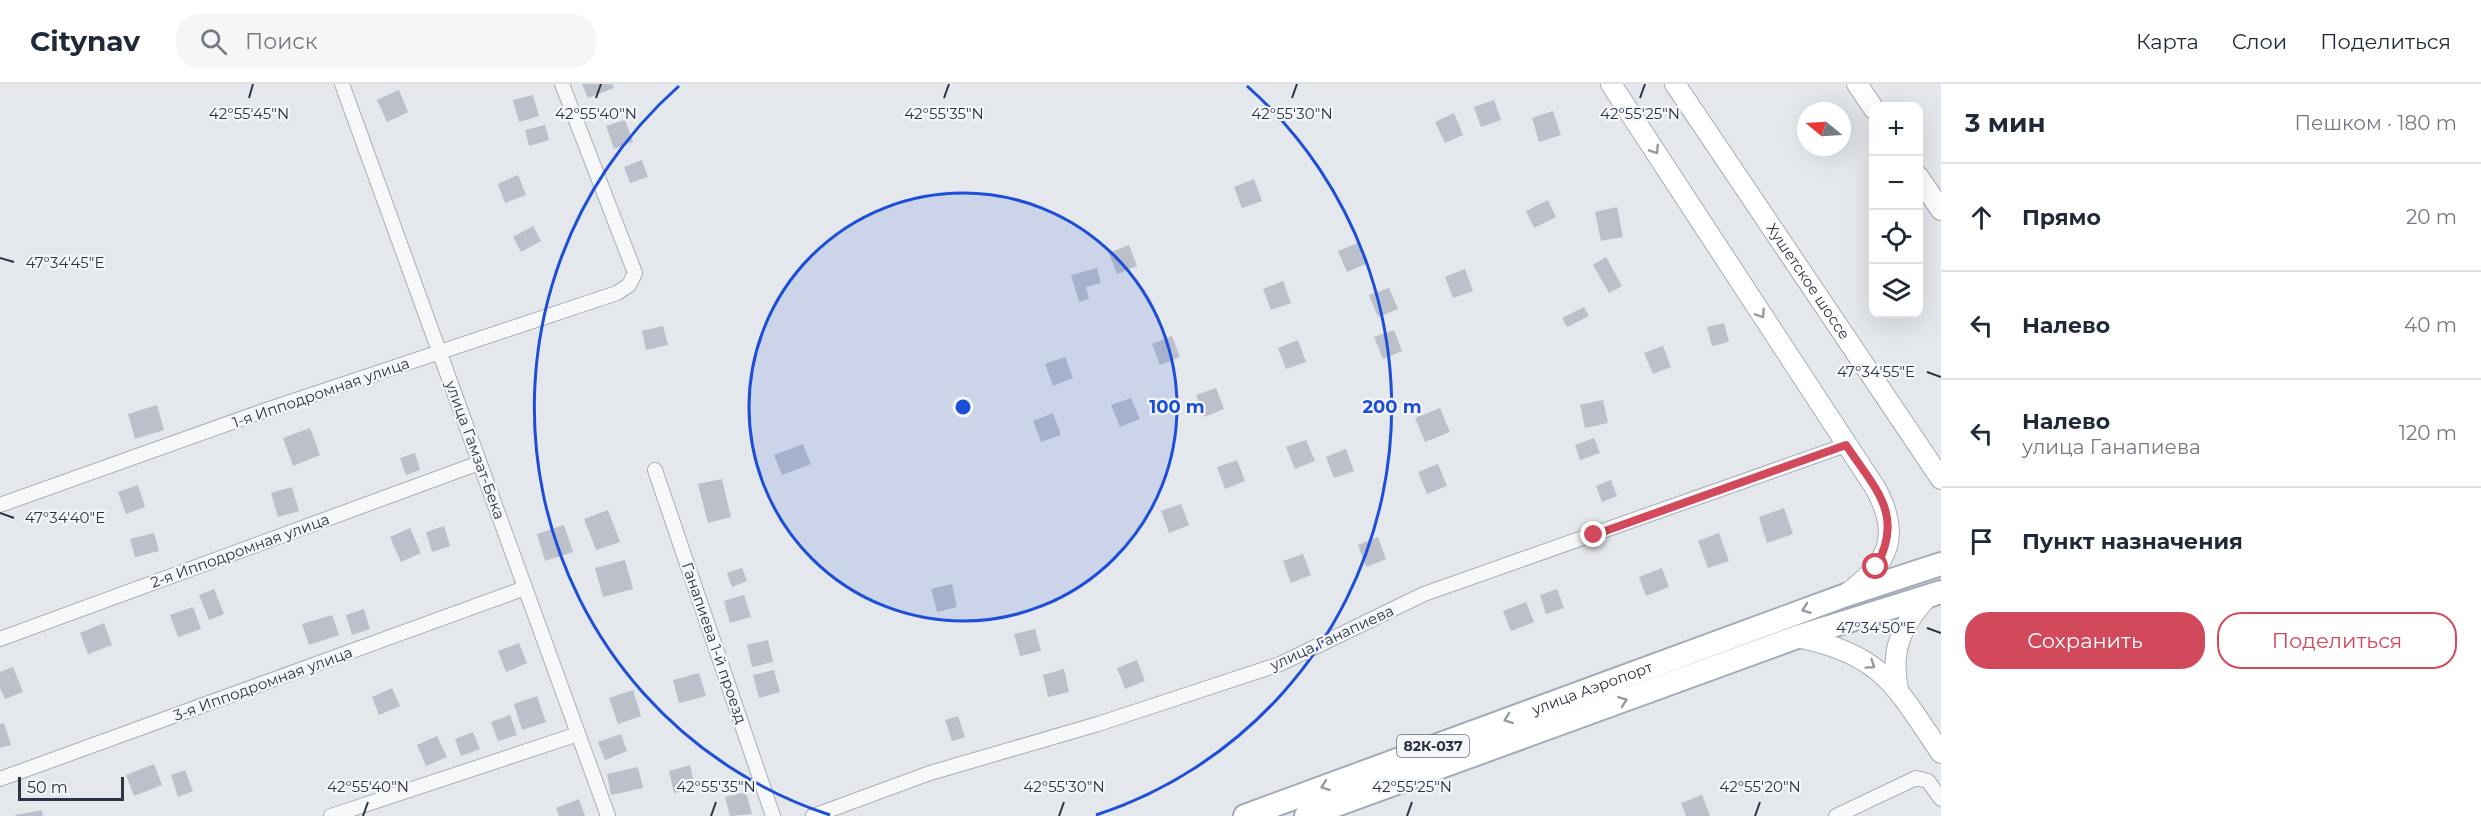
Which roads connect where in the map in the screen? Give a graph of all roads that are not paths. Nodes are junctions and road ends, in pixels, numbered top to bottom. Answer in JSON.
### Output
{"nodes":[{"id":1,"x":342,"y":84,"type":"edge"},
{"id":2,"x":562,"y":84,"type":"edge"},
{"id":3,"x":1611,"y":84,"type":"edge"},
{"id":4,"x":1857,"y":84,"type":"edge"},
{"id":5,"x":1677,"y":86,"type":"edge"},
{"id":6,"x":1870,"y":102,"type":"edge"},
{"id":7,"x":1923,"y":183,"type":"edge"},
{"id":8,"x":1941,"y":210,"type":"edge"},
{"id":9,"x":439,"y":353,"type":"junction"},
{"id":10,"x":1846,"y":445,"type":"junction"},
{"id":11,"x":479,"y":463,"type":"junction"},
{"id":12,"x":655,"y":470,"type":"dead end"},
{"id":13,"x":1941,"y":479,"type":"edge"},
{"id":14,"x":0,"y":505,"type":"edge"},
{"id":15,"x":1941,"y":564,"type":"edge"},
{"id":16,"x":525,"y":588,"type":"junction"},
{"id":17,"x":1935,"y":594,"type":"edge"},
{"id":18,"x":1846,"y":595,"type":"junction"},
{"id":19,"x":1797,"y":637,"type":"junction"},
{"id":20,"x":0,"y":639,"type":"edge"},
{"id":21,"x":1898,"y":690,"type":"junction"},
{"id":22,"x":578,"y":734,"type":"junction"},
{"id":23,"x":1941,"y":753,"type":"edge"},
{"id":24,"x":0,"y":780,"type":"edge"},
{"id":25,"x":1941,"y":799,"type":"edge"},
{"id":26,"x":331,"y":816,"type":"edge"},
{"id":27,"x":608,"y":816,"type":"edge"},
{"id":28,"x":773,"y":816,"type":"edge"},
{"id":29,"x":813,"y":816,"type":"edge"},
{"id":30,"x":1245,"y":816,"type":"edge"},
{"id":31,"x":1306,"y":816,"type":"edge"},
{"id":32,"x":1836,"y":816,"type":"edge"}],
"edges":[{"from":1,"to":9,"type":"street","name":"улица Гамзат-Бека"},
{"from":2,"to":9,"type":"street","name":"1-я Ипподромная улица"},
{"from":3,"to":10,"type":"main road","one_way":true},
{"from":4,"to":6,"type":"main road"},
{"from":5,"to":13,"type":"main road","name":"Хушетское шоссе"},
{"from":7,"to":8,"type":"main road"},
{"from":9,"to":11,"type":"street","name":"улица Гамзат-Бека"},
{"from":9,"to":14,"type":"street","name":"1-я Ипподромная улица"},
{"from":10,"to":18,"type":"main road"},
{"from":10,"to":29,"type":"street","name":"улица Ганапиева"},
{"from":11,"to":16,"type":"street","name":"улица Гамзат-Бека"},
{"from":11,"to":20,"type":"street","name":"2-я Ипподромная улица"},
{"from":12,"to":28,"type":"street","name":"Ганапиева 1-й проезд"},
{"from":15,"to":18,"type":"main road","name":"улица Аэропорт","number":"82К-037"},
{"from":16,"to":22,"type":"street","name":"улица Гамзат-Бека"},
{"from":16,"to":24,"type":"street","name":"3-я Ипподромная улица"},
{"from":17,"to":19,"type":"main road","name":"улица Аэропорт"},
{"from":17,"to":21,"type":"main road"},
{"from":18,"to":30,"type":"main road","name":"улица Аэропорт","number":"82К-037","one_way":true},
{"from":19,"to":21,"type":"main road","one_way":true},
{"from":31,"to":19,"type":"main road","name":"улица Аэропорт","one_way":true},
{"from":21,"to":23,"type":"main road"},
{"from":22,"to":26,"type":"street"},
{"from":22,"to":27,"type":"street","name":"улица Гамзат-Бека"},
{"from":25,"to":32,"type":"street"}]}
